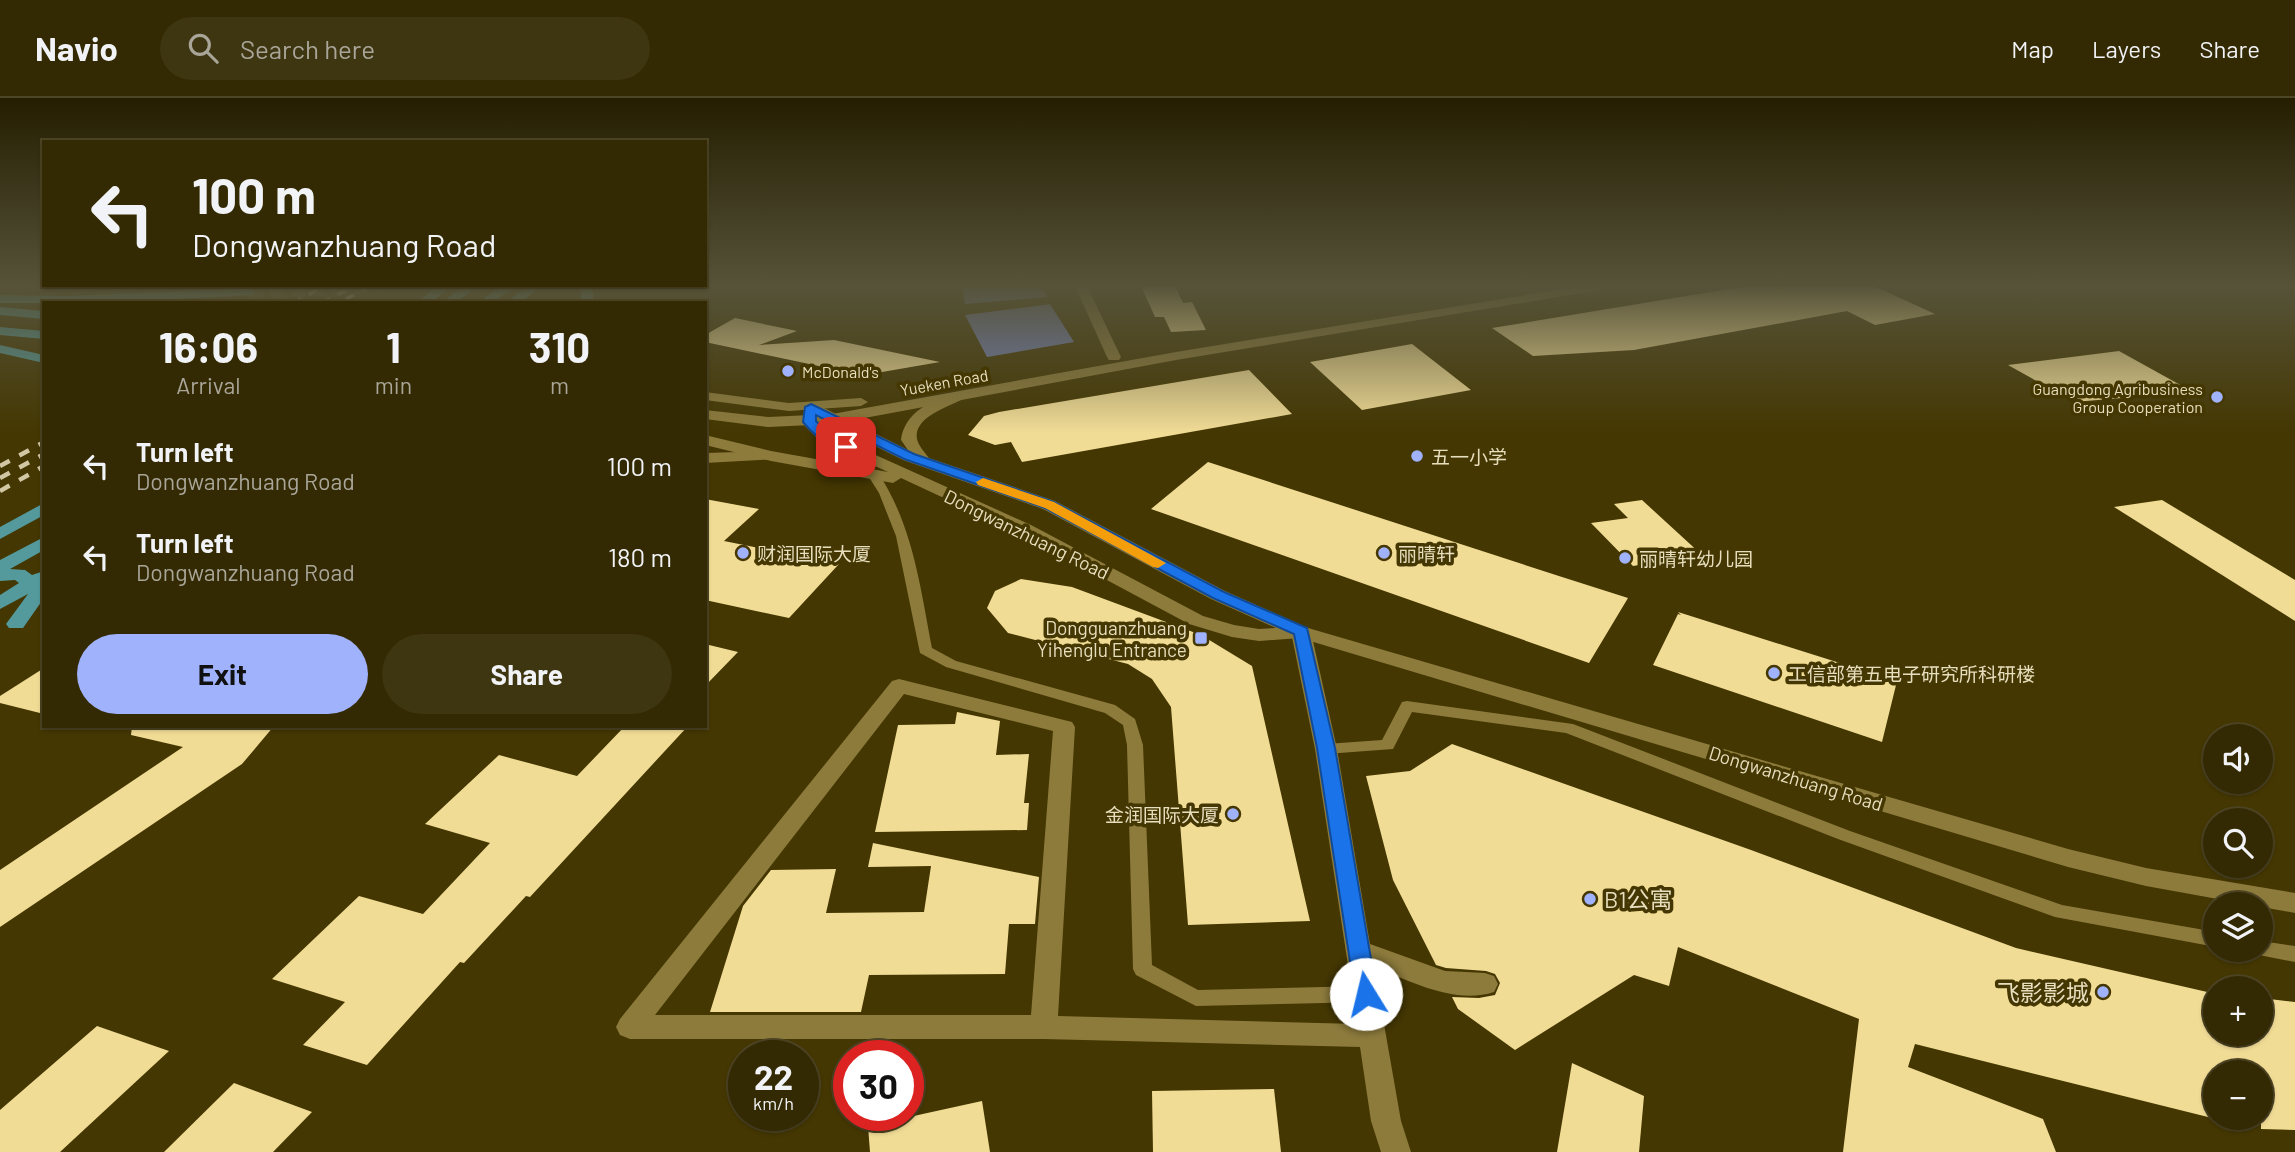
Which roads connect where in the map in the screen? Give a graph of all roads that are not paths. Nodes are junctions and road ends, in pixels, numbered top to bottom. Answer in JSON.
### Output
{"nodes":[{"id":1,"x":1104,"y":335,"type":"edge"},
{"id":2,"x":1248,"y":335,"type":"edge"},
{"id":3,"x":1302,"y":335,"type":"edge"},
{"id":4,"x":0,"y":349,"type":"edge"},
{"id":5,"x":1114,"y":357,"type":"junction"},
{"id":6,"x":42,"y":359,"type":"edge"},
{"id":7,"x":707,"y":396,"type":"edge"},
{"id":8,"x":956,"y":397,"type":"junction"},
{"id":9,"x":707,"y":414,"type":"edge"},
{"id":10,"x":810,"y":415,"type":"junction"},
{"id":11,"x":832,"y":419,"type":"junction"},
{"id":12,"x":707,"y":440,"type":"edge"},
{"id":13,"x":771,"y":456,"type":"junction"},
{"id":14,"x":707,"y":458,"type":"edge"},
{"id":15,"x":924,"y":463,"type":"junction"},
{"id":16,"x":873,"y":474,"type":"junction"},
{"id":17,"x":925,"y":484,"type":"junction"},
{"id":18,"x":42,"y":509,"type":"edge"},
{"id":19,"x":0,"y":534,"type":"edge"},
{"id":20,"x":42,"y":543,"type":"edge"},
{"id":21,"x":0,"y":568,"type":"edge"},
{"id":22,"x":0,"y":576,"type":"edge"},
{"id":23,"x":42,"y":577,"type":"edge"},
{"id":24,"x":0,"y":603,"type":"edge"},
{"id":25,"x":42,"y":607,"type":"edge"},
{"id":26,"x":8,"y":629,"type":"edge"},
{"id":27,"x":1301,"y":632,"type":"junction"},
{"id":28,"x":1326,"y":748,"type":"junction"},
{"id":29,"x":2295,"y":903,"type":"edge"},
{"id":30,"x":2203,"y":938,"type":"edge"},
{"id":31,"x":1359,"y":951,"type":"junction"},
{"id":32,"x":2273,"y":951,"type":"edge"},
{"id":33,"x":2295,"y":954,"type":"edge"},
{"id":34,"x":1485,"y":984,"type":"dead end"},
{"id":35,"x":1366,"y":994,"type":"junction"},
{"id":36,"x":1044,"y":1027,"type":"junction"},
{"id":37,"x":1373,"y":1036,"type":"junction"},
{"id":38,"x":1396,"y":1152,"type":"edge"}],
"edges":[{"from":1,"to":5,"type":"street"},
{"from":2,"to":5,"type":"street","name":"Yueken Road"},
{"from":3,"to":8,"type":"street","name":"Yueken Road"},
{"from":4,"to":6,"type":"highway"},
{"from":5,"to":10,"type":"street","name":"Yueken Road"},
{"from":7,"to":10,"type":"street","name":"Yueken Road"},
{"from":8,"to":11,"type":"street","name":"Yueken Road"},
{"from":8,"to":15,"type":"street"},
{"from":9,"to":10,"type":"street","name":"Yueken Road"},
{"from":10,"to":11,"type":"street","name":"Yueken Road"},
{"from":10,"to":17,"type":"street","name":"Dongwanzhuang Road"},
{"from":11,"to":15,"type":"street","name":"Dongwanzhuang Road"},
{"from":12,"to":13,"type":"street"},
{"from":13,"to":14,"type":"street"},
{"from":13,"to":16,"type":"street"},
{"from":15,"to":27,"type":"street","name":"Dongwanzhuang Road"},
{"from":16,"to":17,"type":"street"},
{"from":16,"to":35,"type":"lane"},
{"from":17,"to":27,"type":"street","name":"Dongwanzhuang Road"},
{"from":18,"to":19,"type":"highway"},
{"from":20,"to":21,"type":"highway"},
{"from":22,"to":26,"type":"highway"},
{"from":23,"to":24,"type":"highway"},
{"from":25,"to":26,"type":"highway"},
{"from":27,"to":28,"type":"street"},
{"from":27,"to":29,"type":"street","name":"Dongwanzhuang Road"},
{"from":28,"to":30,"type":"lane"},
{"from":28,"to":31,"type":"street"},
{"from":31,"to":34,"type":"street"},
{"from":31,"to":35,"type":"street"},
{"from":32,"to":33,"type":"lane"},
{"from":35,"to":37,"type":"street"},
{"from":36,"to":36,"type":"street"},
{"from":36,"to":37,"type":"street"},
{"from":37,"to":38,"type":"street"}]}
